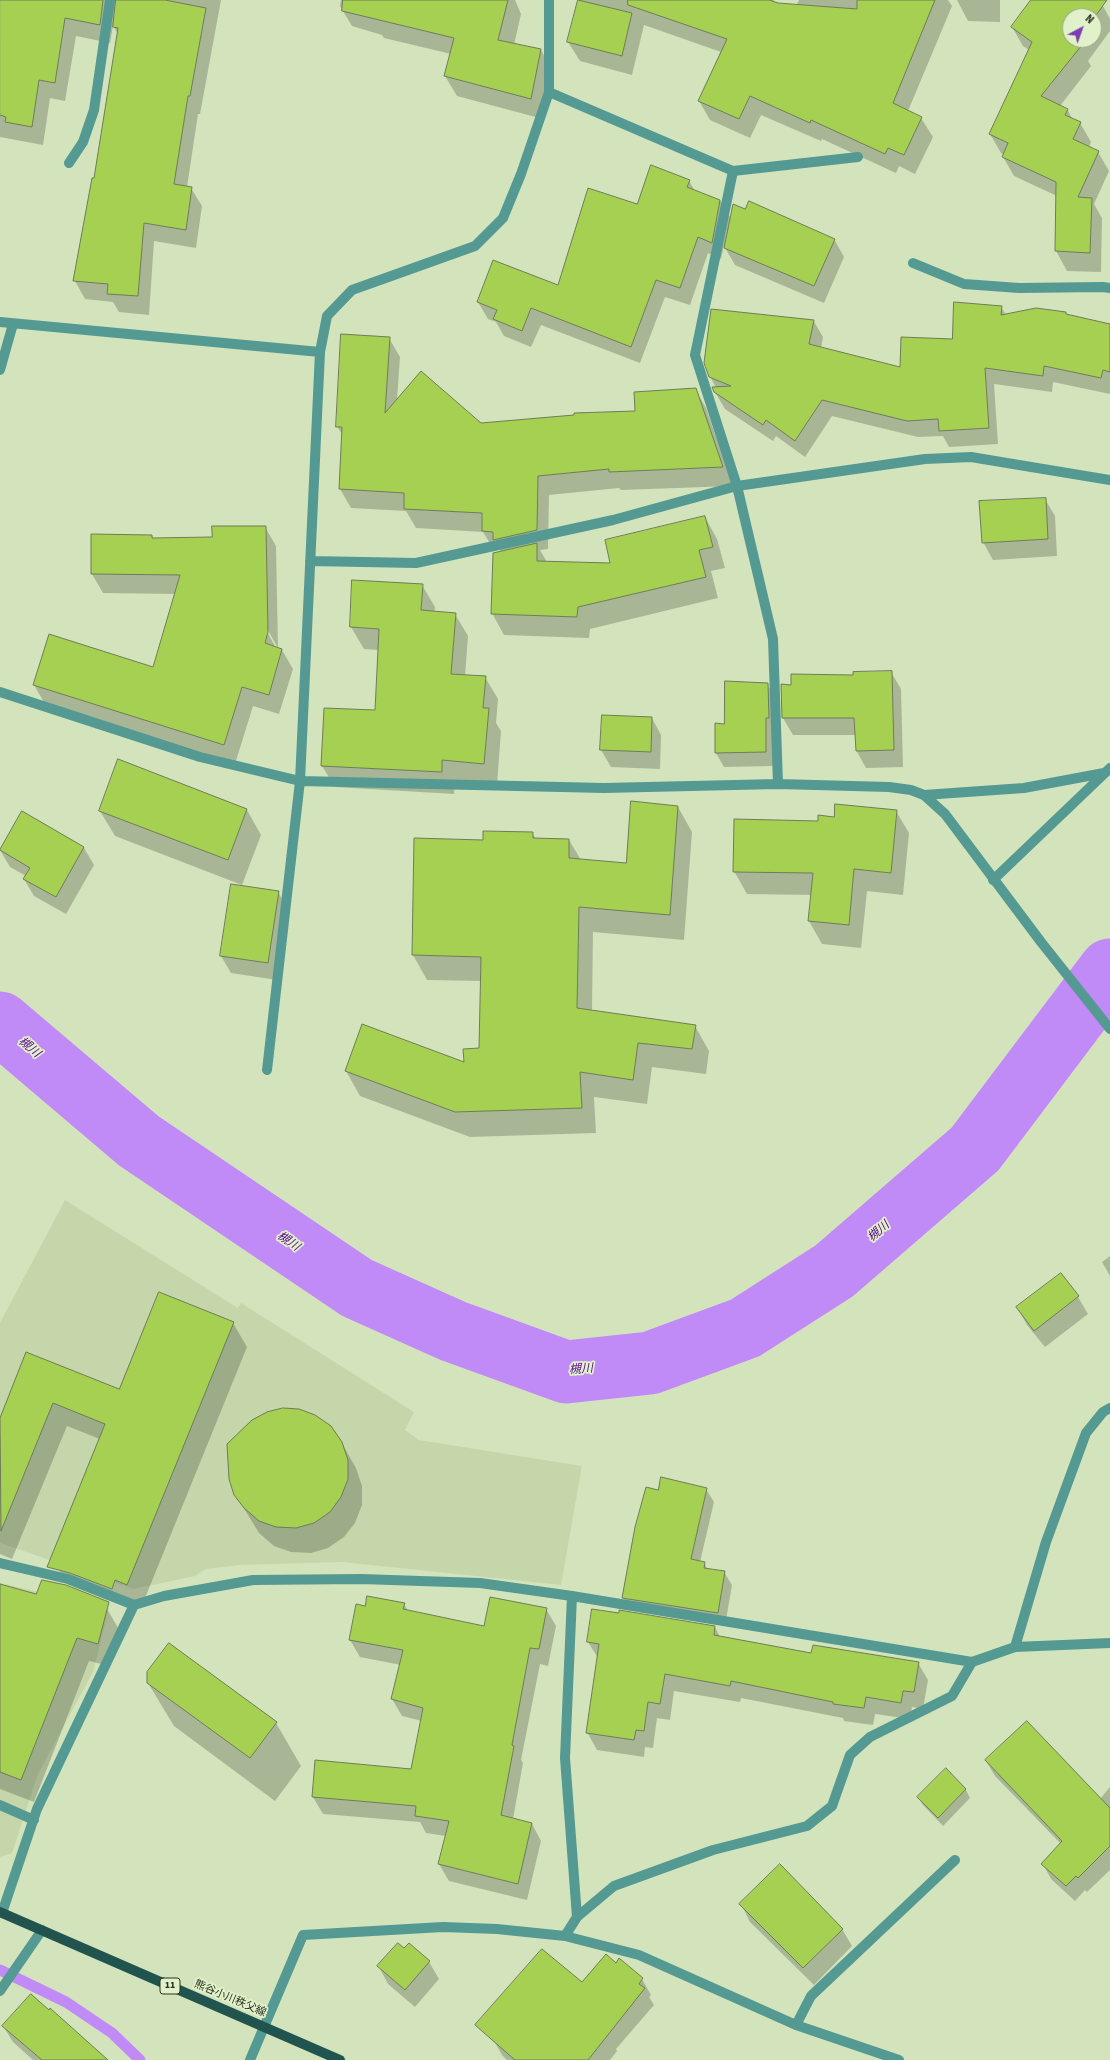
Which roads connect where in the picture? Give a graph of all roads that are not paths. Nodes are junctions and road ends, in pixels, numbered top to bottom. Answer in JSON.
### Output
{"nodes":[{"id":1,"x":110,"y":0,"type":"edge"},
{"id":2,"x":549,"y":0,"type":"edge"},
{"id":3,"x":549,"y":92,"type":"junction"},
{"id":4,"x":858,"y":157,"type":"dead end"},
{"id":5,"x":69,"y":163,"type":"dead end"},
{"id":6,"x":733,"y":171,"type":"junction"},
{"id":7,"x":913,"y":263,"type":"dead end"},
{"id":8,"x":1110,"y":288,"type":"edge"},
{"id":9,"x":0,"y":322,"type":"edge"},
{"id":10,"x":13,"y":324,"type":"junction"},
{"id":11,"x":320,"y":352,"type":"junction"},
{"id":12,"x":0,"y":370,"type":"edge"},
{"id":13,"x":1110,"y":480,"type":"edge"},
{"id":14,"x":737,"y":486,"type":"junction"},
{"id":15,"x":310,"y":561,"type":"junction"},
{"id":16,"x":0,"y":692,"type":"edge"},
{"id":17,"x":1107,"y":771,"type":"edge"},
{"id":18,"x":300,"y":781,"type":"junction"},
{"id":19,"x":778,"y":784,"type":"junction"},
{"id":20,"x":924,"y":795,"type":"junction"},
{"id":21,"x":993,"y":880,"type":"junction"},
{"id":22,"x":1110,"y":1029,"type":"edge"},
{"id":23,"x":267,"y":1070,"type":"dead end"},
{"id":24,"x":1110,"y":1408,"type":"edge"},
{"id":25,"x":0,"y":1563,"type":"edge"},
{"id":26,"x":572,"y":1596,"type":"junction"},
{"id":27,"x":134,"y":1604,"type":"junction"},
{"id":28,"x":1110,"y":1643,"type":"edge"},
{"id":29,"x":1015,"y":1647,"type":"junction"},
{"id":30,"x":972,"y":1662,"type":"junction"},
{"id":31,"x":0,"y":1805,"type":"edge"},
{"id":32,"x":34,"y":1820,"type":"junction"},
{"id":33,"x":955,"y":1860,"type":"dead end"},
{"id":34,"x":1,"y":1912,"type":"edge"},
{"id":35,"x":577,"y":1917,"type":"junction"},
{"id":36,"x":42,"y":1930,"type":"junction"},
{"id":37,"x":566,"y":1936,"type":"junction"},
{"id":38,"x":0,"y":1991,"type":"edge"},
{"id":39,"x":796,"y":2025,"type":"junction"},
{"id":40,"x":265,"y":2027,"type":"junction"},
{"id":41,"x":250,"y":2060,"type":"edge"},
{"id":42,"x":340,"y":2060,"type":"edge"},
{"id":43,"x":899,"y":2060,"type":"edge"}],
"edges":[{"from":1,"to":5,"type":"street"},
{"from":2,"to":3,"type":"street"},
{"from":3,"to":6,"type":"street"},
{"from":3,"to":11,"type":"street"},
{"from":4,"to":6,"type":"street"},
{"from":6,"to":14,"type":"street"},
{"from":7,"to":8,"type":"street"},
{"from":9,"to":10,"type":"street"},
{"from":10,"to":11,"type":"street"},
{"from":10,"to":12,"type":"street"},
{"from":11,"to":15,"type":"street"},
{"from":13,"to":14,"type":"street"},
{"from":14,"to":15,"type":"street"},
{"from":14,"to":19,"type":"street"},
{"from":15,"to":18,"type":"street"},
{"from":16,"to":18,"type":"street"},
{"from":17,"to":20,"type":"street"},
{"from":17,"to":21,"type":"street"},
{"from":18,"to":19,"type":"street"},
{"from":18,"to":23,"type":"street"},
{"from":19,"to":20,"type":"street"},
{"from":20,"to":21,"type":"street"},
{"from":21,"to":22,"type":"street"},
{"from":24,"to":29,"type":"street"},
{"from":25,"to":27,"type":"street"},
{"from":26,"to":27,"type":"street"},
{"from":26,"to":30,"type":"street"},
{"from":26,"to":35,"type":"street"},
{"from":27,"to":32,"type":"street"},
{"from":28,"to":29,"type":"street"},
{"from":29,"to":30,"type":"street"},
{"from":30,"to":35,"type":"street"},
{"from":31,"to":32,"type":"street"},
{"from":32,"to":34,"type":"street"},
{"from":33,"to":39,"type":"street"},
{"from":34,"to":36,"type":"main road","name":"熊谷小川秩父線","number":"11"},
{"from":35,"to":37,"type":"street"},
{"from":36,"to":38,"type":"street"},
{"from":36,"to":40,"type":"main road","name":"熊谷小川秩父線","number":"11"},
{"from":37,"to":39,"type":"street"},
{"from":37,"to":40,"type":"street"},
{"from":39,"to":43,"type":"street"},
{"from":40,"to":41,"type":"street"},
{"from":40,"to":42,"type":"main road","name":"熊谷小川秩父線","number":"11"}]}
